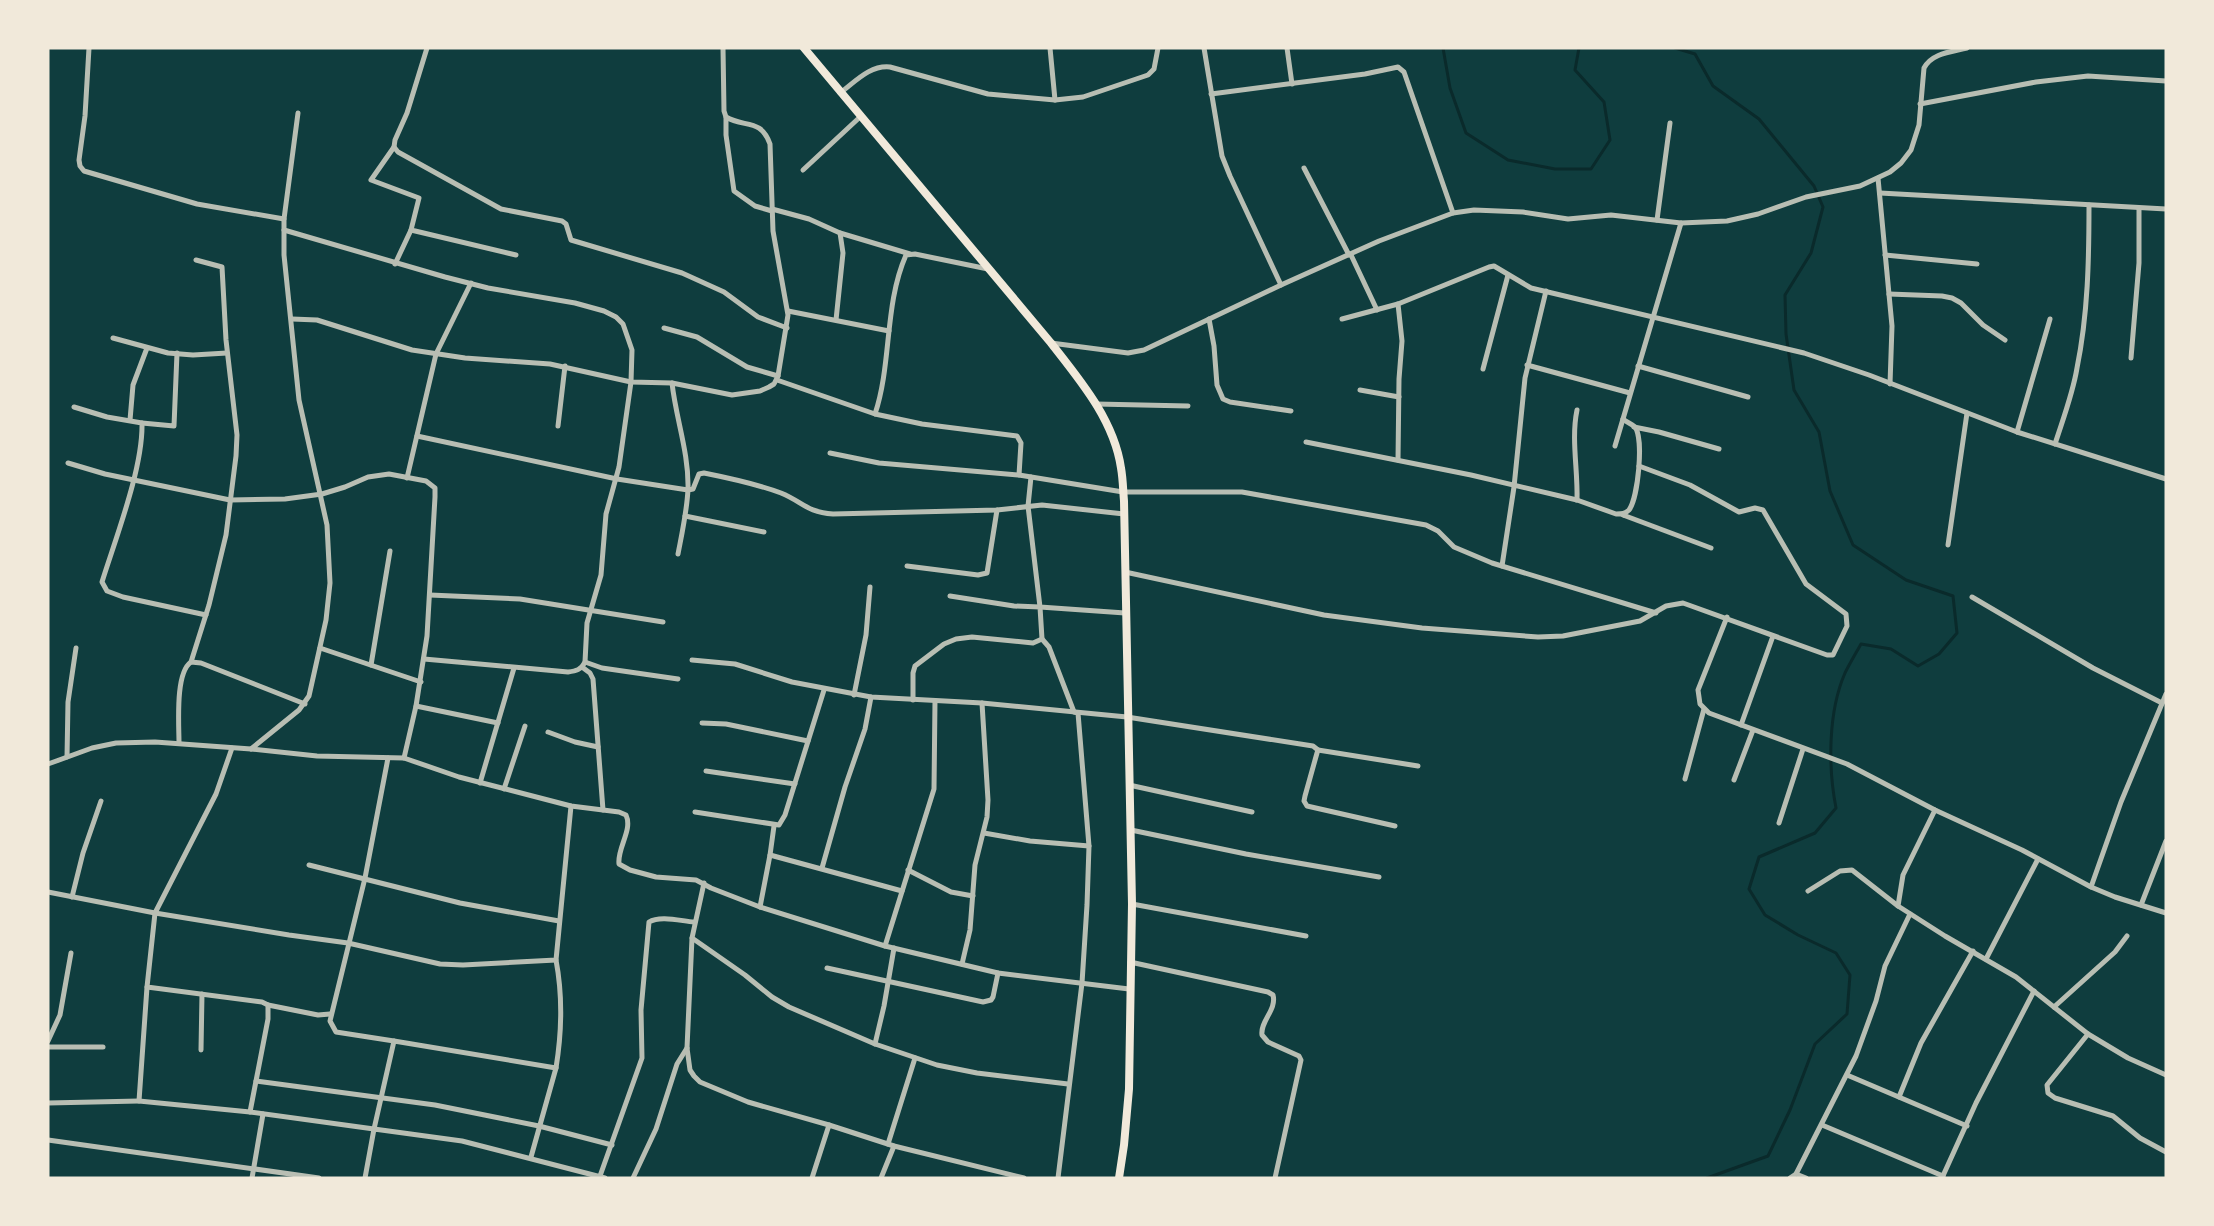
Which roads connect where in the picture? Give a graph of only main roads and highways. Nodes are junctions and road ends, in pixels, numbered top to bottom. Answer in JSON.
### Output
{"nodes":[{"id":1,"x":804,"y":48,"type":"edge"},
{"id":2,"x":1119,"y":1178,"type":"edge"}],
"edges":[{"from":1,"to":2,"type":"main road"}]}
